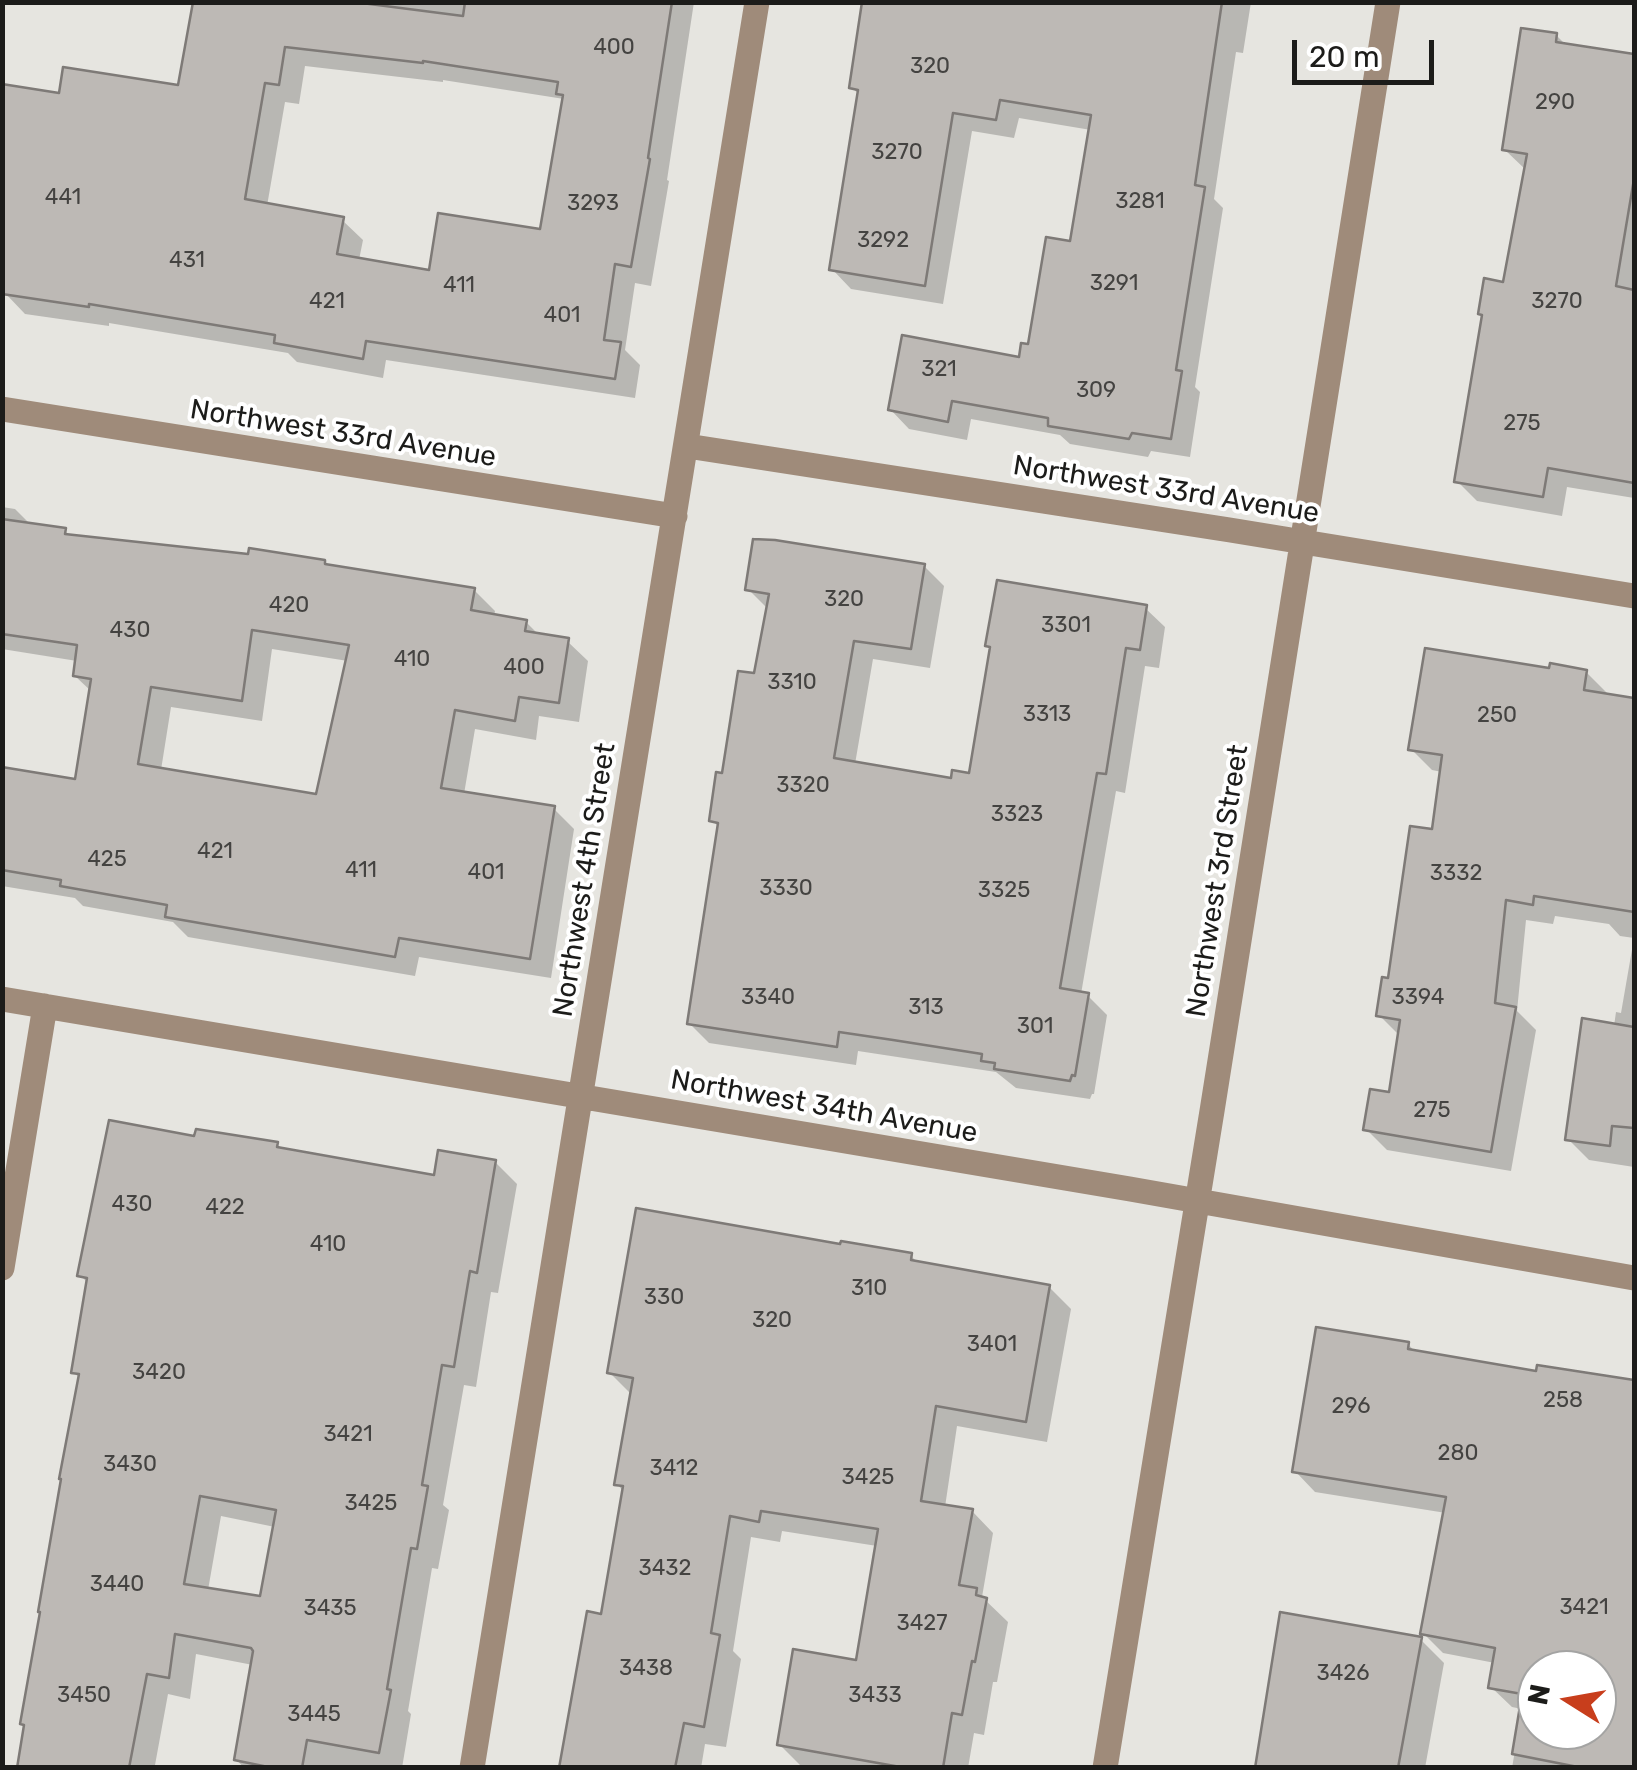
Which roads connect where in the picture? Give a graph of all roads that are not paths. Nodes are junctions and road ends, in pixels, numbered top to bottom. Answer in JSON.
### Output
{"nodes":[{"id":1,"x":757,"y":2,"type":"edge"},
{"id":2,"x":1388,"y":2,"type":"edge"},
{"id":3,"x":2,"y":410,"type":"edge"},
{"id":4,"x":687,"y":446,"type":"junction"},
{"id":5,"x":675,"y":516,"type":"junction"},
{"id":6,"x":1303,"y":542,"type":"junction"},
{"id":7,"x":1634,"y":596,"type":"edge"},
{"id":8,"x":2,"y":999,"type":"edge"},
{"id":9,"x":45,"y":1006,"type":"junction"},
{"id":10,"x":580,"y":1096,"type":"junction"},
{"id":11,"x":1197,"y":1201,"type":"junction"},
{"id":12,"x":2,"y":1268,"type":"edge"},
{"id":13,"x":1634,"y":1278,"type":"edge"},
{"id":14,"x":472,"y":1768,"type":"edge"},
{"id":15,"x":1104,"y":1768,"type":"edge"}],
"edges":[{"from":1,"to":4,"type":"street","name":"Northwest 4th Street"},
{"from":2,"to":6,"type":"street","name":"Northwest 3rd Street"},
{"from":3,"to":5,"type":"street","name":"Northwest 33rd Avenue"},
{"from":4,"to":5,"type":"street","name":"Northwest 4th Street"},
{"from":4,"to":6,"type":"street","name":"Northwest 33rd Avenue"},
{"from":5,"to":10,"type":"street","name":"Northwest 4th Street"},
{"from":6,"to":7,"type":"street","name":"Northwest 33rd Avenue"},
{"from":6,"to":11,"type":"street","name":"Northwest 3rd Street"},
{"from":8,"to":9,"type":"street","name":"Northwest 34th Avenue"},
{"from":9,"to":10,"type":"street","name":"Northwest 34th Avenue"},
{"from":9,"to":12,"type":"street"},
{"from":10,"to":11,"type":"street","name":"Northwest 34th Avenue"},
{"from":10,"to":14,"type":"street","name":"Northwest 4th Street"},
{"from":11,"to":13,"type":"street","name":"Northwest 34th Avenue"},
{"from":11,"to":15,"type":"street","name":"Northwest 3rd Street"}]}
